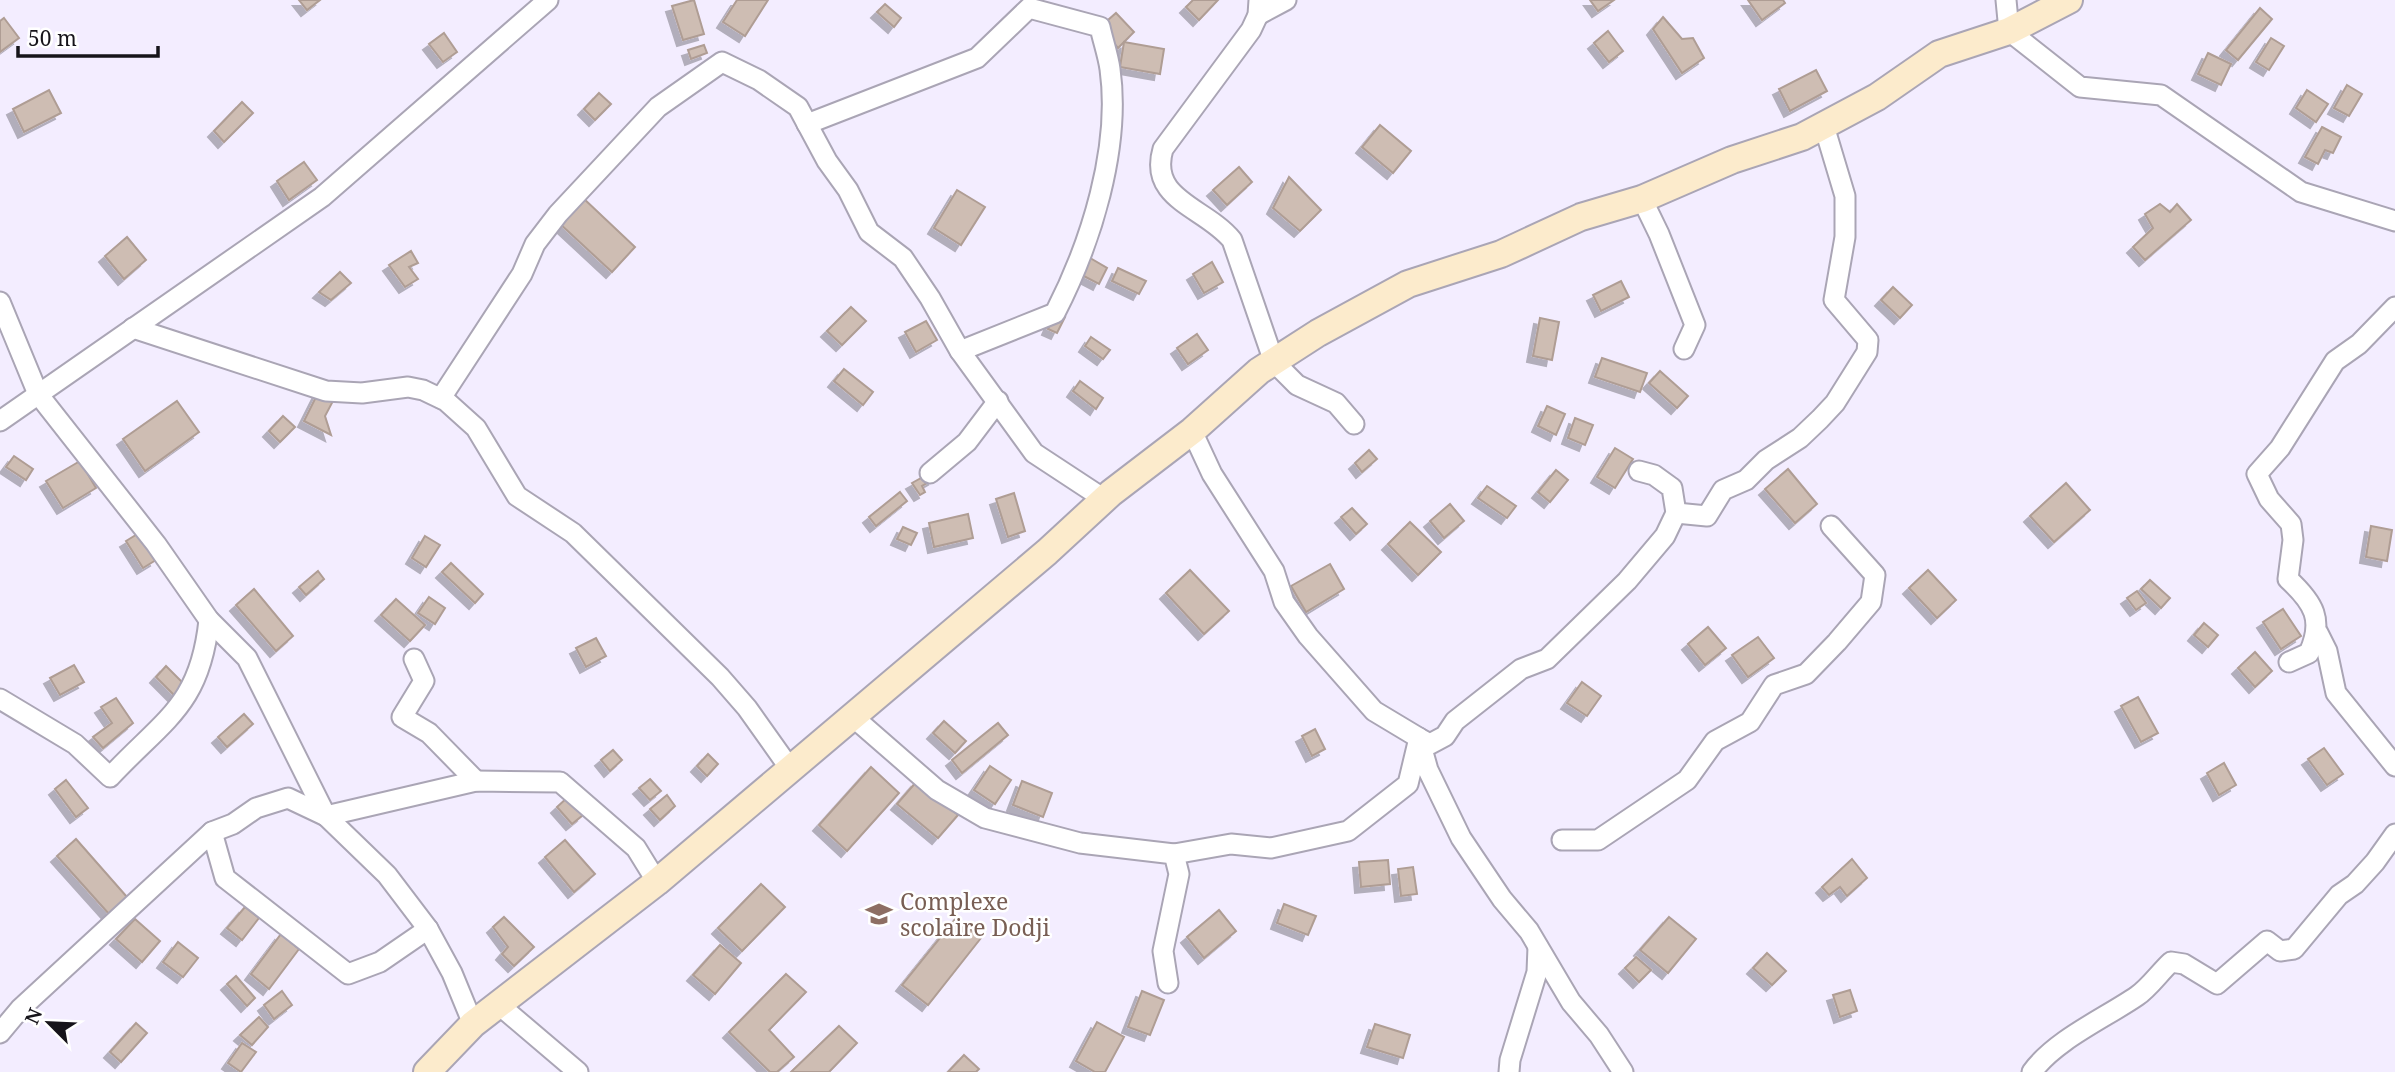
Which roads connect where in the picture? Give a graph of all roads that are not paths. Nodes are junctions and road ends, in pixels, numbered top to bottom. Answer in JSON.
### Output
{"nodes":[{"id":1,"x":548,"y":0,"type":"edge"},
{"id":2,"x":1286,"y":0,"type":"edge"},
{"id":3,"x":2006,"y":0,"type":"edge"},
{"id":4,"x":2069,"y":0,"type":"edge"},
{"id":5,"x":1258,"y":7,"type":"edge"},
{"id":6,"x":2009,"y":31,"type":"junction"},
{"id":7,"x":807,"y":124,"type":"junction"},
{"id":8,"x":1824,"y":126,"type":"junction"},
{"id":9,"x":1642,"y":199,"type":"junction"},
{"id":10,"x":2395,"y":221,"type":"edge"},
{"id":11,"x":0,"y":302,"type":"edge"},
{"id":12,"x":2395,"y":307,"type":"edge"},
{"id":13,"x":133,"y":328,"type":"junction"},
{"id":14,"x":1684,"y":349,"type":"dead end"},
{"id":15,"x":960,"y":351,"type":"junction"},
{"id":16,"x":1274,"y":362,"type":"junction"},
{"id":17,"x":37,"y":394,"type":"junction"},
{"id":18,"x":441,"y":398,"type":"junction"},
{"id":19,"x":998,"y":401,"type":"junction"},
{"id":20,"x":0,"y":421,"type":"edge"},
{"id":21,"x":1354,"y":424,"type":"dead end"},
{"id":22,"x":1192,"y":431,"type":"junction"},
{"id":23,"x":1639,"y":471,"type":"dead end"},
{"id":24,"x":930,"y":473,"type":"dead end"},
{"id":25,"x":1104,"y":499,"type":"junction"},
{"id":26,"x":1676,"y":513,"type":"junction"},
{"id":27,"x":1831,"y":526,"type":"dead end"},
{"id":28,"x":209,"y":620,"type":"junction"},
{"id":29,"x":2318,"y":633,"type":"junction"},
{"id":30,"x":414,"y":659,"type":"dead end"},
{"id":31,"x":2289,"y":662,"type":"dead end"},
{"id":32,"x":0,"y":699,"type":"edge"},
{"id":33,"x":852,"y":716,"type":"junction"},
{"id":34,"x":1419,"y":738,"type":"junction"},
{"id":35,"x":2395,"y":766,"type":"edge"},
{"id":36,"x":790,"y":770,"type":"junction"},
{"id":37,"x":476,"y":781,"type":"junction"},
{"id":38,"x":326,"y":817,"type":"junction"},
{"id":39,"x":212,"y":832,"type":"junction"},
{"id":40,"x":2395,"y":834,"type":"edge"},
{"id":41,"x":1562,"y":840,"type":"dead end"},
{"id":42,"x":1174,"y":854,"type":"junction"},
{"id":43,"x":657,"y":882,"type":"junction"},
{"id":44,"x":428,"y":929,"type":"junction"},
{"id":45,"x":1538,"y":946,"type":"junction"},
{"id":46,"x":1168,"y":983,"type":"dead end"},
{"id":47,"x":498,"y":1004,"type":"junction"},
{"id":48,"x":473,"y":1024,"type":"junction"},
{"id":49,"x":0,"y":1033,"type":"edge"},
{"id":50,"x":427,"y":1072,"type":"edge"},
{"id":51,"x":578,"y":1072,"type":"edge"},
{"id":52,"x":1509,"y":1072,"type":"edge"},
{"id":53,"x":1623,"y":1072,"type":"edge"},
{"id":54,"x":2032,"y":1072,"type":"edge"}],
"edges":[{"from":1,"to":13,"type":"street"},
{"from":2,"to":5,"type":"street"},
{"from":3,"to":6,"type":"street"},
{"from":4,"to":6,"type":"main road"},
{"from":5,"to":16,"type":"street"},
{"from":6,"to":8,"type":"main road"},
{"from":6,"to":10,"type":"street"},
{"from":7,"to":15,"type":"street"},
{"from":7,"to":15,"type":"street"},
{"from":7,"to":18,"type":"street"},
{"from":8,"to":9,"type":"main road"},
{"from":8,"to":26,"type":"street"},
{"from":9,"to":14,"type":"street"},
{"from":9,"to":16,"type":"main road"},
{"from":11,"to":17,"type":"street"},
{"from":12,"to":29,"type":"street"},
{"from":13,"to":17,"type":"street"},
{"from":13,"to":18,"type":"street"},
{"from":15,"to":19,"type":"street"},
{"from":16,"to":21,"type":"street"},
{"from":16,"to":22,"type":"main road"},
{"from":17,"to":20,"type":"street"},
{"from":17,"to":28,"type":"street"},
{"from":18,"to":36,"type":"street"},
{"from":19,"to":24,"type":"street"},
{"from":19,"to":25,"type":"street"},
{"from":22,"to":25,"type":"main road"},
{"from":22,"to":34,"type":"street"},
{"from":23,"to":26,"type":"street"},
{"from":25,"to":33,"type":"main road"},
{"from":26,"to":34,"type":"street"},
{"from":27,"to":41,"type":"street"},
{"from":28,"to":32,"type":"street"},
{"from":28,"to":38,"type":"street"},
{"from":29,"to":31,"type":"street"},
{"from":29,"to":35,"type":"street"},
{"from":30,"to":37,"type":"street"},
{"from":33,"to":36,"type":"main road"},
{"from":33,"to":42,"type":"street"},
{"from":34,"to":42,"type":"street"},
{"from":34,"to":45,"type":"street"},
{"from":36,"to":43,"type":"main road"},
{"from":37,"to":38,"type":"street"},
{"from":37,"to":43,"type":"street"},
{"from":38,"to":39,"type":"street"},
{"from":38,"to":44,"type":"street"},
{"from":39,"to":44,"type":"street"},
{"from":39,"to":49,"type":"street"},
{"from":40,"to":54,"type":"street"},
{"from":42,"to":46,"type":"street"},
{"from":43,"to":47,"type":"main road"},
{"from":44,"to":48,"type":"street"},
{"from":45,"to":52,"type":"street"},
{"from":45,"to":53,"type":"street"},
{"from":47,"to":48,"type":"main road"},
{"from":47,"to":51,"type":"street"},
{"from":48,"to":50,"type":"main road"}]}
